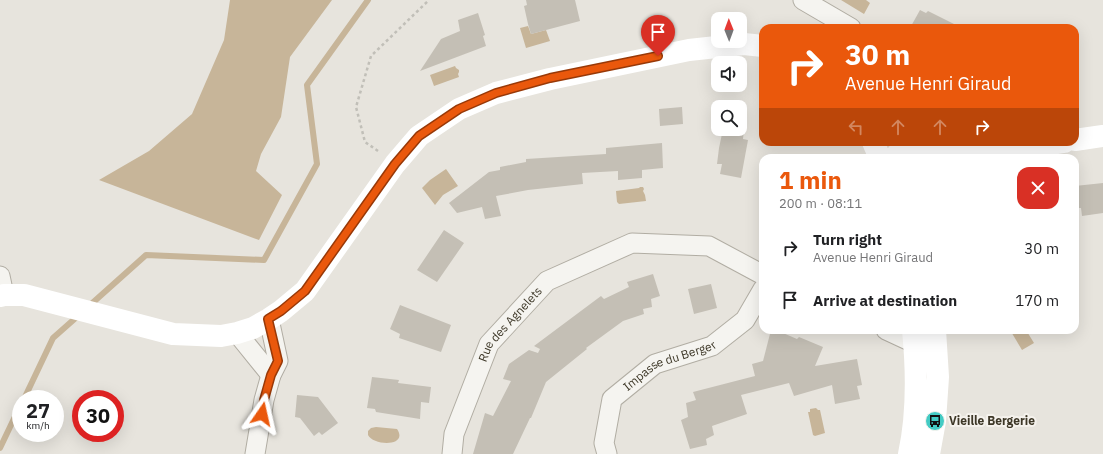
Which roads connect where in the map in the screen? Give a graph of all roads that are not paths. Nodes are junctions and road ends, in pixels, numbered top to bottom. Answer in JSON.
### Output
{"nodes":[{"id":1,"x":803,"y":0,"type":"edge"},
{"id":2,"x":844,"y":24,"type":"edge"},
{"id":3,"x":759,"y":46,"type":"edge"},
{"id":4,"x":1103,"y":136,"type":"edge"},
{"id":5,"x":1079,"y":139,"type":"edge"},
{"id":6,"x":1036,"y":146,"type":"edge"},
{"id":7,"x":993,"y":152,"type":"edge"},
{"id":8,"x":888,"y":153,"type":"edge"},
{"id":9,"x":759,"y":273,"type":"edge"},
{"id":10,"x":7,"y":291,"type":"edge"},
{"id":11,"x":759,"y":296,"type":"edge"},
{"id":12,"x":268,"y":319,"type":"junction"},
{"id":13,"x":237,"y":333,"type":"junction"},
{"id":14,"x":922,"y":334,"type":"edge"},
{"id":15,"x":922,"y":334,"type":"edge"},
{"id":16,"x":271,"y":375,"type":"junction"},
{"id":17,"x":255,"y":454,"type":"edge"},
{"id":18,"x":452,"y":454,"type":"edge"},
{"id":19,"x":607,"y":454,"type":"edge"},
{"id":20,"x":909,"y":454,"type":"edge"},
{"id":21,"x":929,"y":454,"type":"edge"}],
"edges":[{"from":1,"to":2,"type":"street"},
{"from":3,"to":12,"type":"street"},
{"from":4,"to":5,"type":"street"},
{"from":6,"to":7,"type":"street"},
{"from":7,"to":8,"type":"street"},
{"from":9,"to":18,"type":"street","name":"Rue des Agnelets"},
{"from":10,"to":13,"type":"street"},
{"from":11,"to":19,"type":"street","name":"Impasse du Berger"},
{"from":12,"to":13,"type":"street"},
{"from":12,"to":16,"type":"street"},
{"from":13,"to":16,"type":"street"},
{"from":14,"to":21,"type":"street"},
{"from":15,"to":20,"type":"street"},
{"from":16,"to":17,"type":"street"}]}
